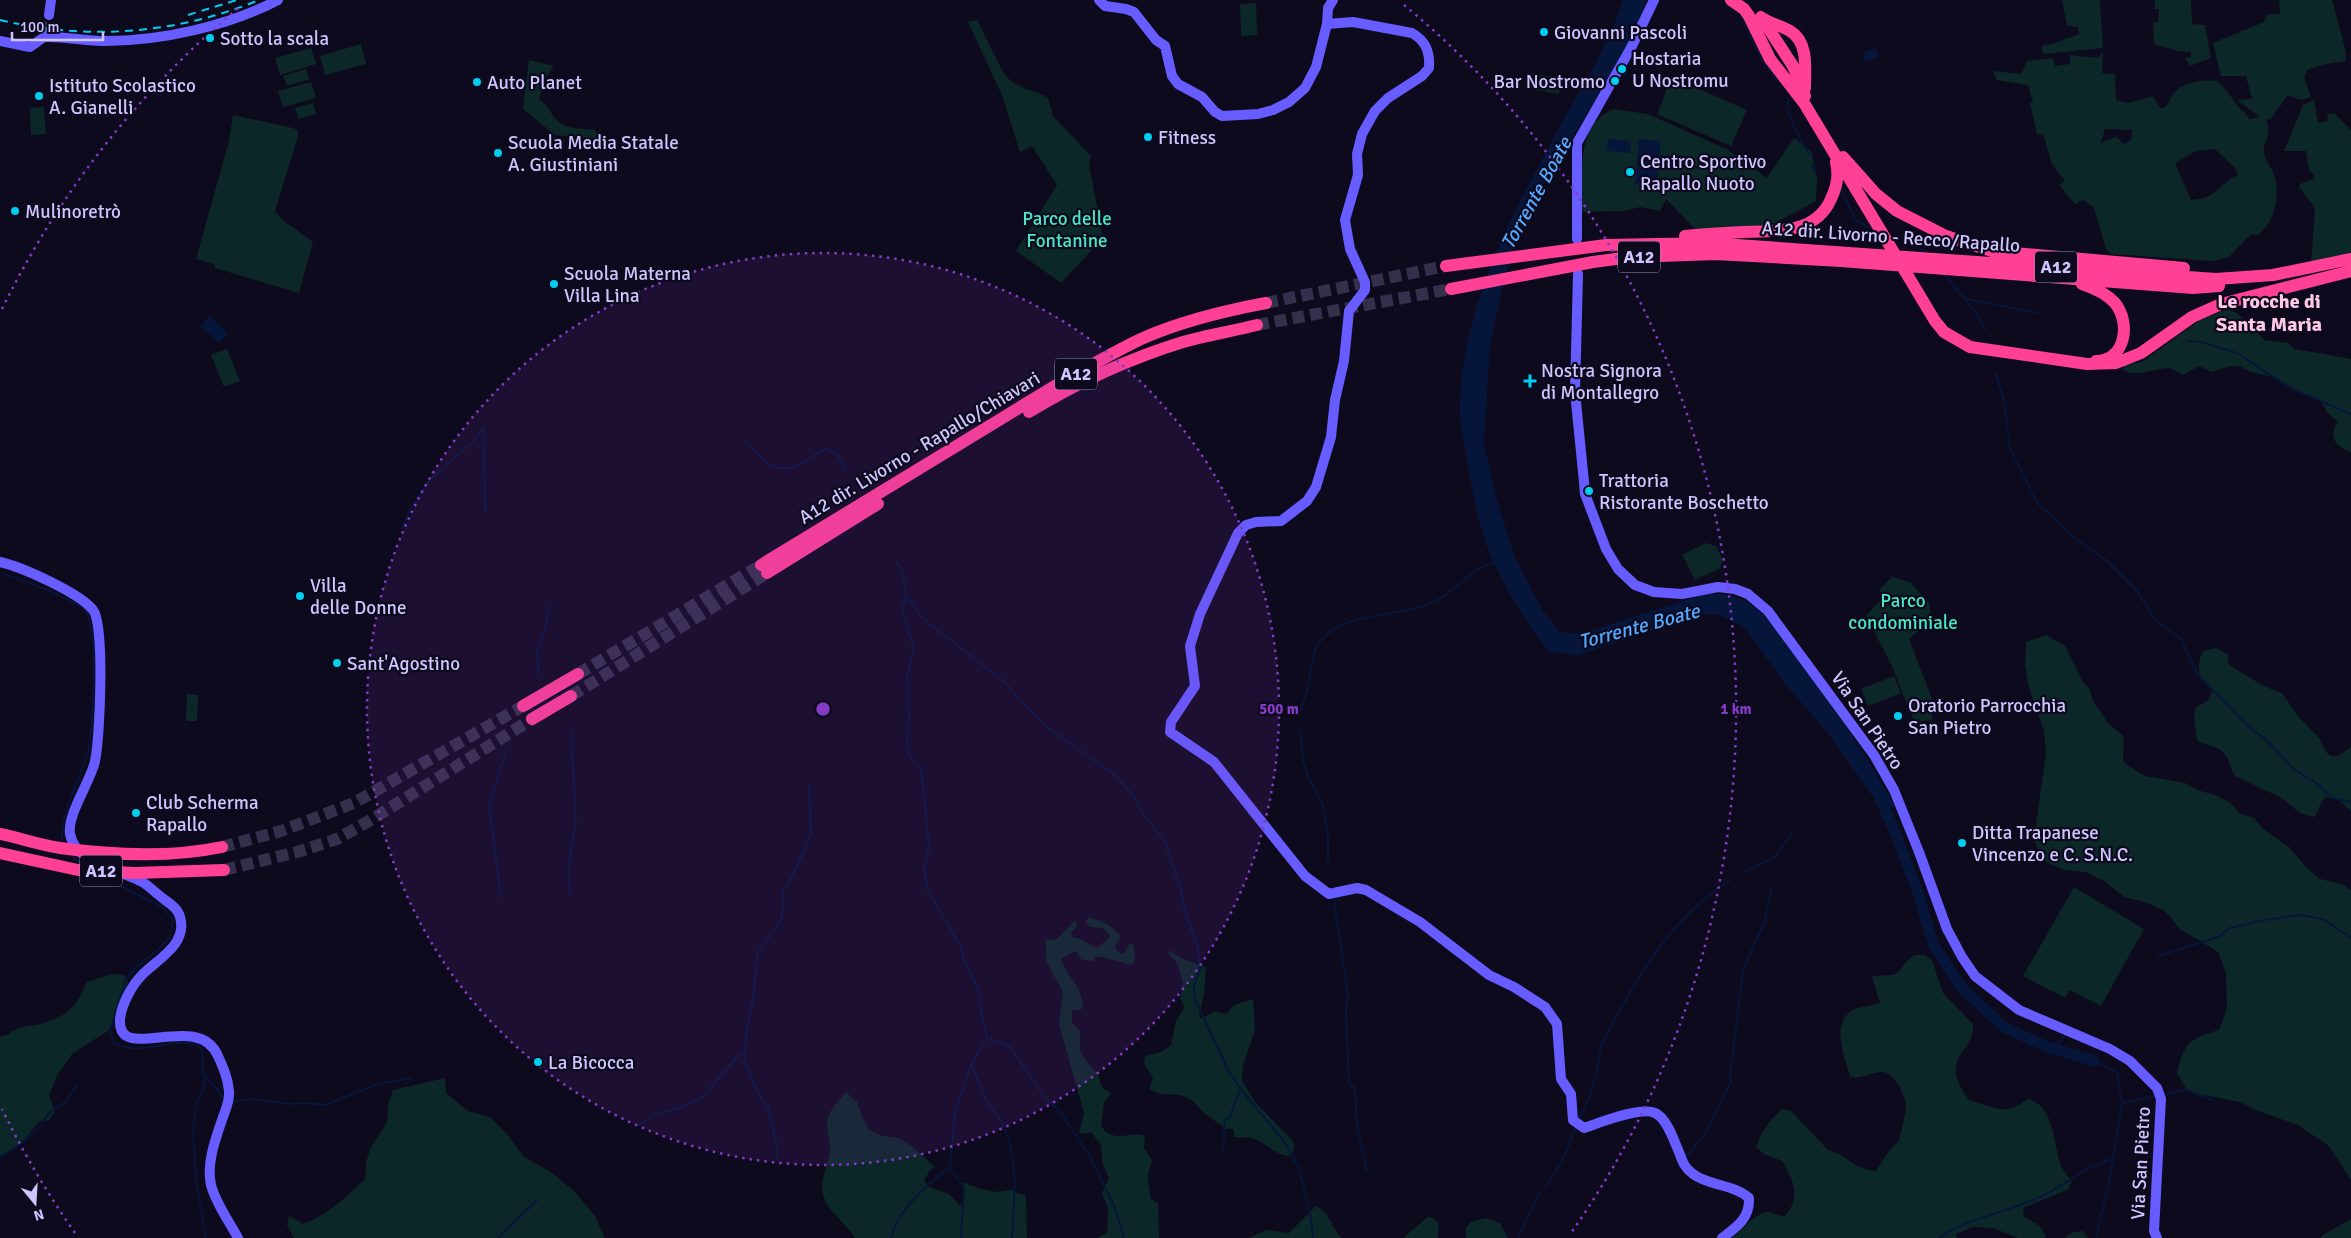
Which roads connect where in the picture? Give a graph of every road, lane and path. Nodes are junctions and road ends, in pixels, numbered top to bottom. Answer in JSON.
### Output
{"nodes":[{"id":1,"x":50,"y":0,"type":"edge"},
{"id":2,"x":278,"y":0,"type":"edge"},
{"id":3,"x":1333,"y":0,"type":"edge"},
{"id":4,"x":1653,"y":0,"type":"edge"},
{"id":5,"x":1731,"y":0,"type":"edge"},
{"id":6,"x":1100,"y":2,"type":"edge"},
{"id":7,"x":1750,"y":10,"type":"edge"},
{"id":8,"x":49,"y":15,"type":"tunnel mouth"},
{"id":9,"x":1327,"y":24,"type":"junction"},
{"id":10,"x":0,"y":42,"type":"edge"},
{"id":11,"x":1798,"y":89,"type":"junction"},
{"id":12,"x":1837,"y":154,"type":"junction"},
{"id":13,"x":1577,"y":239,"type":"dead end"},
{"id":14,"x":1606,"y":245,"type":"junction"},
{"id":15,"x":1841,"y":256,"type":"junction"},
{"id":16,"x":2351,"y":259,"type":"edge"},
{"id":17,"x":1446,"y":266,"type":"tunnel mouth"},
{"id":18,"x":2351,"y":269,"type":"edge"},
{"id":19,"x":2286,"y":272,"type":"junction"},
{"id":20,"x":1578,"y":274,"type":"dead end"},
{"id":21,"x":2065,"y":278,"type":"junction"},
{"id":22,"x":1451,"y":289,"type":"tunnel mouth"},
{"id":23,"x":1266,"y":303,"type":"tunnel mouth"},
{"id":24,"x":1257,"y":325,"type":"tunnel mouth"},
{"id":25,"x":903,"y":484,"type":"junction"},
{"id":26,"x":0,"y":562,"type":"edge"},
{"id":27,"x":764,"y":569,"type":"tunnel mouth"},
{"id":28,"x":578,"y":674,"type":"tunnel mouth"},
{"id":29,"x":571,"y":696,"type":"tunnel mouth"},
{"id":30,"x":523,"y":706,"type":"tunnel mouth"},
{"id":31,"x":532,"y":719,"type":"tunnel mouth"},
{"id":32,"x":0,"y":834,"type":"edge"},
{"id":33,"x":222,"y":847,"type":"tunnel mouth"},
{"id":34,"x":0,"y":853,"type":"edge"},
{"id":35,"x":224,"y":870,"type":"tunnel mouth"},
{"id":36,"x":238,"y":1238,"type":"edge"},
{"id":37,"x":1722,"y":1238,"type":"edge"},
{"id":38,"x":2157,"y":1238,"type":"edge"}],
"edges":[{"from":1,"to":8,"type":"street"},
{"from":2,"to":10,"type":"street"},
{"from":3,"to":9,"type":"street"},
{"from":4,"to":13,"type":"street"},
{"from":5,"to":7,"type":"highway"},
{"from":6,"to":9,"type":"street"},
{"from":7,"to":11,"type":"highway"},
{"from":7,"to":11,"type":"highway"},
{"from":7,"to":11,"type":"highway"},
{"from":9,"to":37,"type":"street"},
{"from":11,"to":12,"type":"highway"},
{"from":12,"to":14,"type":"highway"},
{"from":12,"to":18,"type":"highway"},
{"from":12,"to":19,"type":"highway"},
{"from":12,"to":21,"type":"highway"},
{"from":14,"to":15,"type":"highway","name":"A12 dir. Livorno - Recco/Rapallo","number":"A12"},
{"from":14,"to":17,"type":"highway","number":"A12"},
{"from":15,"to":19,"type":"highway","name":"A12 dir. Livorno - Recco/Rapallo","number":"A12"},
{"from":15,"to":21,"type":"highway","number":"A12"},
{"from":15,"to":22,"type":"highway","number":"A12"},
{"from":16,"to":19,"type":"highway","name":"A12 dir. Livorno - Recco/Rapallo","number":"A12"},
{"from":18,"to":21,"type":"highway","number":"A12"},
{"from":20,"to":38,"type":"street","name":"Via San Pietro"},
{"from":23,"to":25,"type":"highway","name":"A12 dir. Livorno - Rapallo/Chiavari","number":"A12"},
{"from":24,"to":25,"type":"highway","number":"A12"},
{"from":25,"to":27,"type":"highway","number":"A12"},
{"from":26,"to":36,"type":"street"},
{"from":28,"to":30,"type":"highway"},
{"from":29,"to":31,"type":"highway"},
{"from":32,"to":33,"type":"highway","number":"A12"},
{"from":34,"to":35,"type":"highway","number":"A12"}]}
